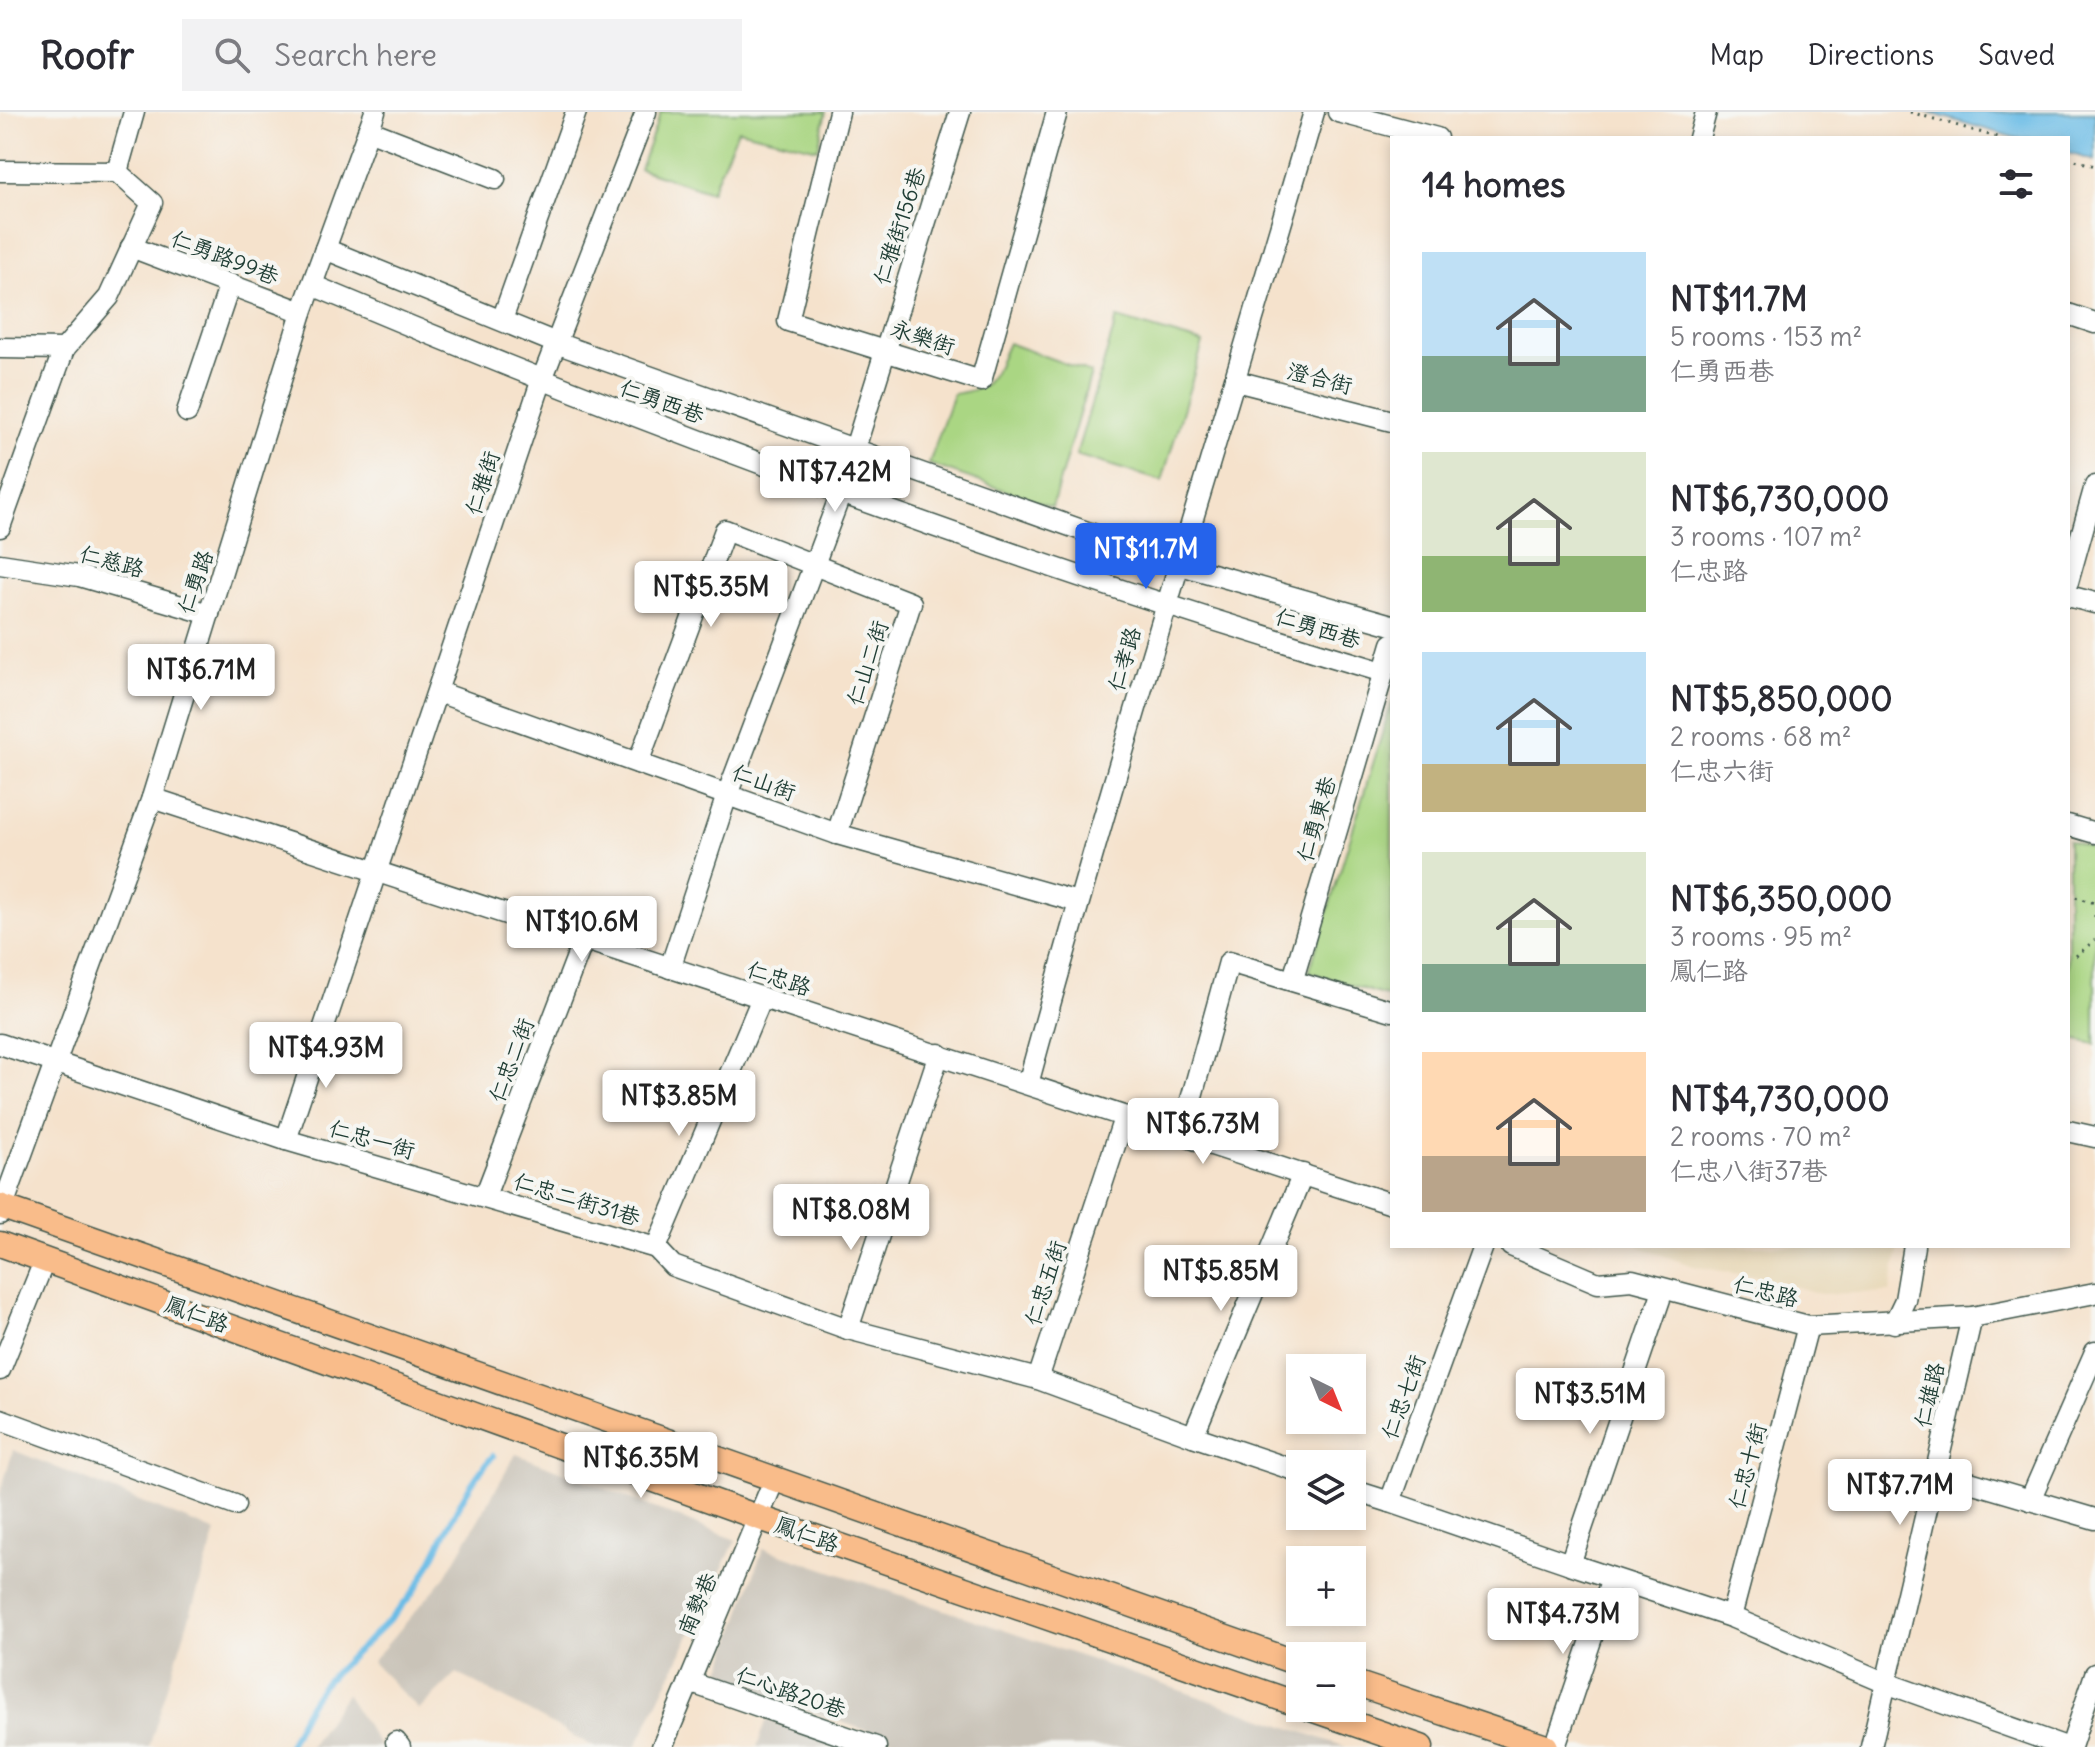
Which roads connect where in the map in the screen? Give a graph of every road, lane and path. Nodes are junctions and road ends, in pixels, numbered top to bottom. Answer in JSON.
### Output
{"nodes":[{"id":1,"x":134,"y":112,"type":"edge"},
{"id":2,"x":576,"y":112,"type":"edge"},
{"id":3,"x":646,"y":112,"type":"edge"},
{"id":4,"x":839,"y":112,"type":"edge"},
{"id":5,"x":960,"y":112,"type":"edge"},
{"id":6,"x":1057,"y":112,"type":"edge"},
{"id":7,"x":1314,"y":112,"type":"edge"},
{"id":8,"x":1338,"y":112,"type":"edge"},
{"id":9,"x":1706,"y":112,"type":"edge"},
{"id":10,"x":1910,"y":112,"type":"edge"},
{"id":11,"x":371,"y":121,"type":"edge"},
{"id":12,"x":1429,"y":136,"type":"edge"},
{"id":13,"x":1700,"y":136,"type":"edge"},
{"id":14,"x":1993,"y":136,"type":"edge"},
{"id":15,"x":2070,"y":159,"type":"edge"},
{"id":16,"x":2095,"y":166,"type":"edge"},
{"id":17,"x":0,"y":171,"type":"edge"},
{"id":18,"x":117,"y":172,"type":"junction"},
{"id":19,"x":495,"y":179,"type":"dead end"},
{"id":20,"x":131,"y":247,"type":"junction"},
{"id":21,"x":325,"y":249,"type":"junction"},
{"id":22,"x":230,"y":284,"type":"junction"},
{"id":23,"x":312,"y":285,"type":"junction"},
{"id":24,"x":302,"y":312,"type":"junction"},
{"id":25,"x":2070,"y":315,"type":"edge"},
{"id":26,"x":502,"y":320,"type":"junction"},
{"id":27,"x":2095,"y":323,"type":"edge"},
{"id":28,"x":556,"y":343,"type":"junction"},
{"id":29,"x":0,"y":348,"type":"edge"},
{"id":30,"x":64,"y":349,"type":"junction"},
{"id":31,"x":885,"y":349,"type":"junction"},
{"id":32,"x":1236,"y":381,"type":"junction"},
{"id":33,"x":541,"y":382,"type":"junction"},
{"id":34,"x":187,"y":412,"type":"dead end"},
{"id":35,"x":1390,"y":420,"type":"edge"},
{"id":36,"x":855,"y":449,"type":"junction"},
{"id":37,"x":2095,"y":486,"type":"edge"},
{"id":38,"x":841,"y":493,"type":"junction"},
{"id":39,"x":0,"y":527,"type":"edge"},
{"id":40,"x":0,"y":564,"type":"edge"},
{"id":41,"x":817,"y":564,"type":"junction"},
{"id":42,"x":1177,"y":564,"type":"junction"},
{"id":43,"x":2070,"y":575,"type":"edge"},
{"id":44,"x":2070,"y":597,"type":"edge"},
{"id":45,"x":2095,"y":603,"type":"edge"},
{"id":46,"x":1164,"y":607,"type":"junction"},
{"id":47,"x":209,"y":614,"type":"junction"},
{"id":48,"x":1390,"y":624,"type":"edge"},
{"id":49,"x":1390,"y":650,"type":"edge"},
{"id":50,"x":1383,"y":672,"type":"junction"},
{"id":51,"x":438,"y":692,"type":"junction"},
{"id":52,"x":638,"y":763,"type":"junction"},
{"id":53,"x":727,"y":795,"type":"junction"},
{"id":54,"x":152,"y":798,"type":"junction"},
{"id":55,"x":2070,"y":826,"type":"edge"},
{"id":56,"x":2095,"y":833,"type":"edge"},
{"id":57,"x":837,"y":834,"type":"junction"},
{"id":58,"x":378,"y":874,"type":"junction"},
{"id":59,"x":2070,"y":896,"type":"edge"},
{"id":60,"x":1078,"y":902,"type":"junction"},
{"id":61,"x":2095,"y":903,"type":"edge"},
{"id":62,"x":2095,"y":915,"type":"edge"},
{"id":63,"x":2095,"y":923,"type":"edge"},
{"id":64,"x":2095,"y":940,"type":"edge"},
{"id":65,"x":583,"y":941,"type":"junction"},
{"id":66,"x":2076,"y":956,"type":"dead end"},
{"id":67,"x":670,"y":968,"type":"junction"},
{"id":68,"x":1293,"y":979,"type":"junction"},
{"id":69,"x":762,"y":998,"type":"junction"},
{"id":70,"x":1390,"y":1010,"type":"edge"},
{"id":71,"x":0,"y":1044,"type":"edge"},
{"id":72,"x":939,"y":1054,"type":"junction"},
{"id":73,"x":54,"y":1065,"type":"junction"},
{"id":74,"x":1028,"y":1084,"type":"junction"},
{"id":75,"x":1124,"y":1118,"type":"junction"},
{"id":76,"x":2070,"y":1131,"type":"edge"},
{"id":77,"x":1181,"y":1136,"type":"junction"},
{"id":78,"x":2095,"y":1137,"type":"edge"},
{"id":79,"x":286,"y":1140,"type":"junction"},
{"id":80,"x":1303,"y":1174,"type":"junction"},
{"id":81,"x":485,"y":1196,"type":"junction"},
{"id":82,"x":1390,"y":1203,"type":"edge"},
{"id":83,"x":1,"y":1209,"type":"edge"},
{"id":84,"x":0,"y":1244,"type":"edge"},
{"id":85,"x":656,"y":1248,"type":"junction"},
{"id":86,"x":1482,"y":1248,"type":"edge"},
{"id":87,"x":1516,"y":1248,"type":"edge"},
{"id":88,"x":1914,"y":1248,"type":"edge"},
{"id":89,"x":45,"y":1259,"type":"junction"},
{"id":90,"x":1663,"y":1290,"type":"junction"},
{"id":91,"x":2095,"y":1293,"type":"edge"},
{"id":92,"x":1972,"y":1317,"type":"junction"},
{"id":93,"x":1894,"y":1323,"type":"junction"},
{"id":94,"x":1808,"y":1326,"type":"junction"},
{"id":95,"x":848,"y":1329,"type":"junction"},
{"id":96,"x":2095,"y":1352,"type":"edge"},
{"id":97,"x":0,"y":1370,"type":"edge"},
{"id":98,"x":1038,"y":1379,"type":"junction"},
{"id":99,"x":0,"y":1419,"type":"edge"},
{"id":100,"x":1193,"y":1436,"type":"junction"},
{"id":101,"x":1286,"y":1467,"type":"edge"},
{"id":102,"x":1936,"y":1472,"type":"junction"},
{"id":103,"x":774,"y":1480,"type":"junction"},
{"id":104,"x":1366,"y":1494,"type":"edge"},
{"id":105,"x":2030,"y":1500,"type":"junction"},
{"id":106,"x":1390,"y":1502,"type":"junction"},
{"id":107,"x":235,"y":1505,"type":"dead end"},
{"id":108,"x":760,"y":1518,"type":"junction"},
{"id":109,"x":2095,"y":1519,"type":"edge"},
{"id":110,"x":1570,"y":1564,"type":"junction"},
{"id":111,"x":1612,"y":1578,"type":"junction"},
{"id":112,"x":1731,"y":1617,"type":"junction"},
{"id":113,"x":1286,"y":1659,"type":"edge"},
{"id":114,"x":2095,"y":1674,"type":"edge"},
{"id":115,"x":689,"y":1682,"type":"junction"},
{"id":116,"x":1886,"y":1683,"type":"junction"},
{"id":117,"x":1366,"y":1687,"type":"edge"},
{"id":118,"x":1286,"y":1700,"type":"edge"},
{"id":119,"x":1349,"y":1722,"type":"edge"},
{"id":120,"x":662,"y":1747,"type":"edge"},
{"id":121,"x":876,"y":1747,"type":"edge"},
{"id":122,"x":1421,"y":1747,"type":"edge"},
{"id":123,"x":1546,"y":1747,"type":"edge"},
{"id":124,"x":1555,"y":1747,"type":"edge"},
{"id":125,"x":1871,"y":1747,"type":"edge"},
{"id":126,"x":2069,"y":1747,"type":"edge"}],
"edges":[{"from":1,"to":18,"type":"street"},
{"from":2,"to":26,"type":"street"},
{"from":3,"to":28,"type":"street","name":"仁雅街"},
{"from":4,"to":31,"type":"street","name":"永樂街"},
{"from":5,"to":31,"type":"street","name":"仁雅街156巷"},
{"from":6,"to":31,"type":"street","name":"永樂街"},
{"from":7,"to":32,"type":"street","name":"仁孝路"},
{"from":8,"to":12,"type":"street"},
{"from":9,"to":13,"type":"street"},
{"from":10,"to":14,"type":"path"},
{"from":11,"to":19,"type":"street"},
{"from":11,"to":21,"type":"street","name":"仁勇路"},
{"from":15,"to":16,"type":"path"},
{"from":17,"to":18,"type":"street"},
{"from":18,"to":20,"type":"street"},
{"from":20,"to":22,"type":"street","name":"仁勇路99巷"},
{"from":20,"to":30,"type":"street"},
{"from":21,"to":23,"type":"street","name":"仁勇路"},
{"from":21,"to":26,"type":"street","name":"仁勇西巷"},
{"from":22,"to":24,"type":"street","name":"仁勇路99巷"},
{"from":22,"to":34,"type":"street"},
{"from":23,"to":24,"type":"street","name":"仁勇路"},
{"from":23,"to":33,"type":"street","name":"仁勇西巷"},
{"from":24,"to":47,"type":"street","name":"仁勇路"},
{"from":25,"to":27,"type":"street"},
{"from":26,"to":28,"type":"street","name":"仁勇西巷"},
{"from":28,"to":33,"type":"street","name":"仁雅街"},
{"from":28,"to":36,"type":"street","name":"仁勇西巷"},
{"from":29,"to":30,"type":"street"},
{"from":30,"to":39,"type":"street"},
{"from":31,"to":36,"type":"street","name":"仁雅街156巷"},
{"from":32,"to":35,"type":"street","name":"澄合街"},
{"from":32,"to":42,"type":"street","name":"仁孝路"},
{"from":33,"to":38,"type":"street","name":"仁勇西巷"},
{"from":33,"to":51,"type":"street","name":"仁雅街"},
{"from":36,"to":38,"type":"street","name":"仁雅街156巷"},
{"from":36,"to":42,"type":"street","name":"仁勇西巷"},
{"from":37,"to":43,"type":"street"},
{"from":38,"to":41,"type":"street","name":"仁雅街156巷"},
{"from":38,"to":46,"type":"street","name":"仁勇西巷"},
{"from":40,"to":47,"type":"street","name":"仁慈路"},
{"from":41,"to":52,"type":"street"},
{"from":41,"to":53,"type":"street","name":"仁雅街156巷"},
{"from":41,"to":57,"type":"street","name":"仁山二街"},
{"from":42,"to":46,"type":"street","name":"仁孝路"},
{"from":42,"to":48,"type":"street","name":"仁勇西巷"},
{"from":44,"to":45,"type":"street"},
{"from":46,"to":50,"type":"street","name":"仁勇西巷"},
{"from":46,"to":60,"type":"street","name":"仁孝路"},
{"from":47,"to":54,"type":"street","name":"仁勇路"},
{"from":49,"to":50,"type":"street","name":"仁勇西巷"},
{"from":50,"to":68,"type":"street","name":"仁勇東巷"},
{"from":51,"to":52,"type":"street","name":"仁山街"},
{"from":51,"to":58,"type":"street","name":"仁雅街"},
{"from":52,"to":53,"type":"street","name":"仁山街"},
{"from":53,"to":57,"type":"street","name":"仁山街"},
{"from":53,"to":67,"type":"street","name":"仁雅街156巷"},
{"from":54,"to":58,"type":"street","name":"仁忠路"},
{"from":54,"to":73,"type":"street","name":"仁勇路"},
{"from":55,"to":56,"type":"street"},
{"from":57,"to":60,"type":"street","name":"仁山街"},
{"from":58,"to":65,"type":"street","name":"仁忠路"},
{"from":58,"to":79,"type":"street"},
{"from":59,"to":61,"type":"path"},
{"from":60,"to":74,"type":"street","name":"仁孝路"},
{"from":62,"to":63,"type":"path"},
{"from":64,"to":66,"type":"path"},
{"from":65,"to":67,"type":"street","name":"仁忠路"},
{"from":65,"to":81,"type":"street","name":"仁忠二街"},
{"from":67,"to":69,"type":"street","name":"仁忠路"},
{"from":68,"to":70,"type":"street"},
{"from":68,"to":77,"type":"street"},
{"from":69,"to":72,"type":"street","name":"仁忠路"},
{"from":69,"to":85,"type":"street"},
{"from":71,"to":73,"type":"street"},
{"from":72,"to":74,"type":"street","name":"仁忠路"},
{"from":72,"to":95,"type":"street"},
{"from":73,"to":79,"type":"street"},
{"from":73,"to":83,"type":"street","name":"仁勇路"},
{"from":74,"to":75,"type":"street","name":"仁忠路"},
{"from":75,"to":77,"type":"street","name":"仁忠路"},
{"from":75,"to":98,"type":"street","name":"仁忠五街"},
{"from":76,"to":78,"type":"street"},
{"from":77,"to":80,"type":"street","name":"仁忠路"},
{"from":79,"to":81,"type":"street","name":"仁忠一街"},
{"from":80,"to":82,"type":"street","name":"仁忠路"},
{"from":80,"to":100,"type":"street"},
{"from":81,"to":85,"type":"street","name":"仁忠二街31巷"},
{"from":83,"to":103,"type":"main road","name":"鳳仁路"},
{"from":84,"to":89,"type":"main road","name":"鳳仁路"},
{"from":85,"to":95,"type":"street"},
{"from":86,"to":106,"type":"street","name":"仁忠七街"},
{"from":87,"to":90,"type":"street","name":"仁忠路"},
{"from":88,"to":93,"type":"street"},
{"from":89,"to":97,"type":"street"},
{"from":89,"to":108,"type":"main road","name":"鳳仁路"},
{"from":90,"to":94,"type":"street","name":"仁忠路"},
{"from":90,"to":110,"type":"street"},
{"from":91,"to":92,"type":"street"},
{"from":92,"to":93,"type":"street","name":"仁忠路"},
{"from":92,"to":102,"type":"street","name":"仁雄路"},
{"from":93,"to":94,"type":"street","name":"仁忠路"},
{"from":94,"to":112,"type":"street","name":"仁忠十街"},
{"from":95,"to":98,"type":"street"},
{"from":96,"to":105,"type":"street"},
{"from":98,"to":100,"type":"street"},
{"from":99,"to":107,"type":"street"},
{"from":100,"to":101,"type":"street"},
{"from":102,"to":105,"type":"street"},
{"from":102,"to":116,"type":"street","name":"仁雄路"},
{"from":103,"to":108,"type":"street","name":"南勢巷"},
{"from":103,"to":113,"type":"main road","name":"鳳仁路"},
{"from":104,"to":106,"type":"street"},
{"from":105,"to":109,"type":"street"},
{"from":106,"to":110,"type":"street"},
{"from":108,"to":115,"type":"street","name":"南勢巷"},
{"from":108,"to":118,"type":"main road","name":"鳳仁路"},
{"from":110,"to":111,"type":"street"},
{"from":111,"to":112,"type":"street"},
{"from":111,"to":124,"type":"street"},
{"from":112,"to":116,"type":"street"},
{"from":114,"to":126,"type":"street"},
{"from":115,"to":120,"type":"street","name":"南勢巷"},
{"from":115,"to":121,"type":"street","name":"仁心路20巷"},
{"from":116,"to":125,"type":"street","name":"仁雄路"},
{"from":116,"to":126,"type":"street"},
{"from":117,"to":123,"type":"main road"},
{"from":119,"to":122,"type":"main road"}]}
